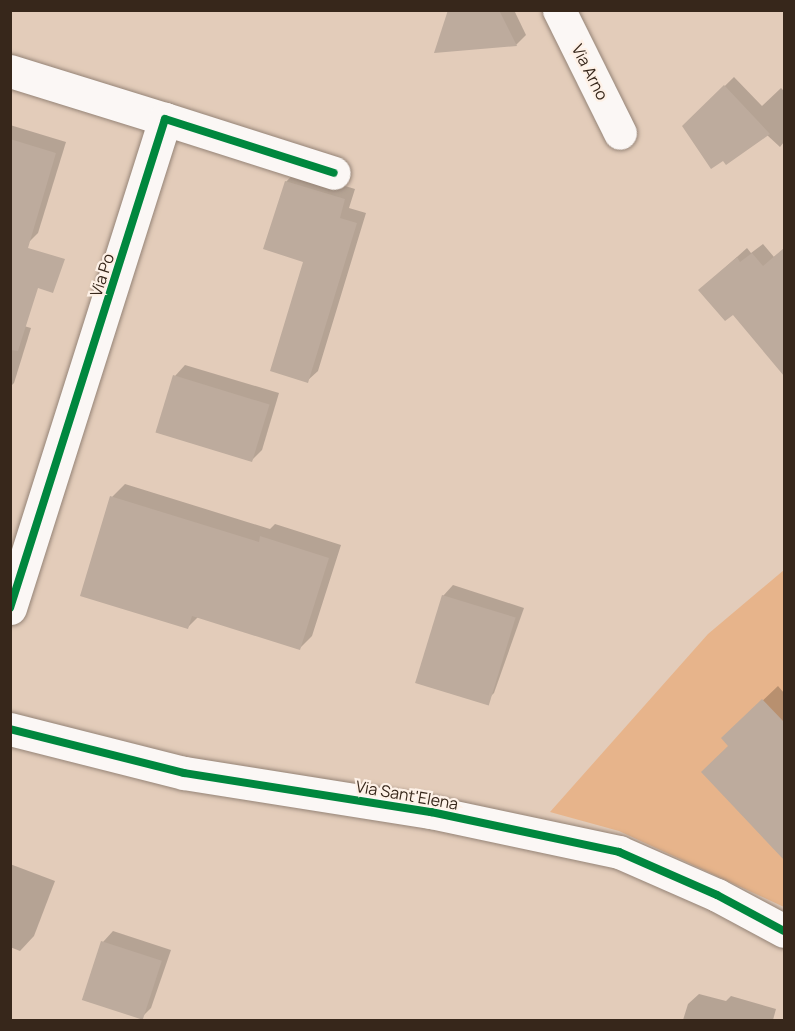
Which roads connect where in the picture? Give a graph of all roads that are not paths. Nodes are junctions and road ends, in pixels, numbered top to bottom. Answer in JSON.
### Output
{"nodes":[{"id":1,"x":559,"y":10,"type":"edge"},
{"id":2,"x":10,"y":71,"type":"edge"},
{"id":3,"x":165,"y":119,"type":"junction"},
{"id":4,"x":620,"y":133,"type":"dead end"},
{"id":5,"x":334,"y":173,"type":"dead end"},
{"id":6,"x":10,"y":608,"type":"edge"},
{"id":7,"x":10,"y":729,"type":"edge"},
{"id":8,"x":784,"y":931,"type":"edge"}],
"edges":[{"from":1,"to":4,"type":"street","name":"Via Arno"},
{"from":2,"to":3,"type":"street"},
{"from":3,"to":5,"type":"street"},
{"from":3,"to":6,"type":"street","name":"Via Po"},
{"from":7,"to":8,"type":"street","name":"Via Sant'Elena"}]}
